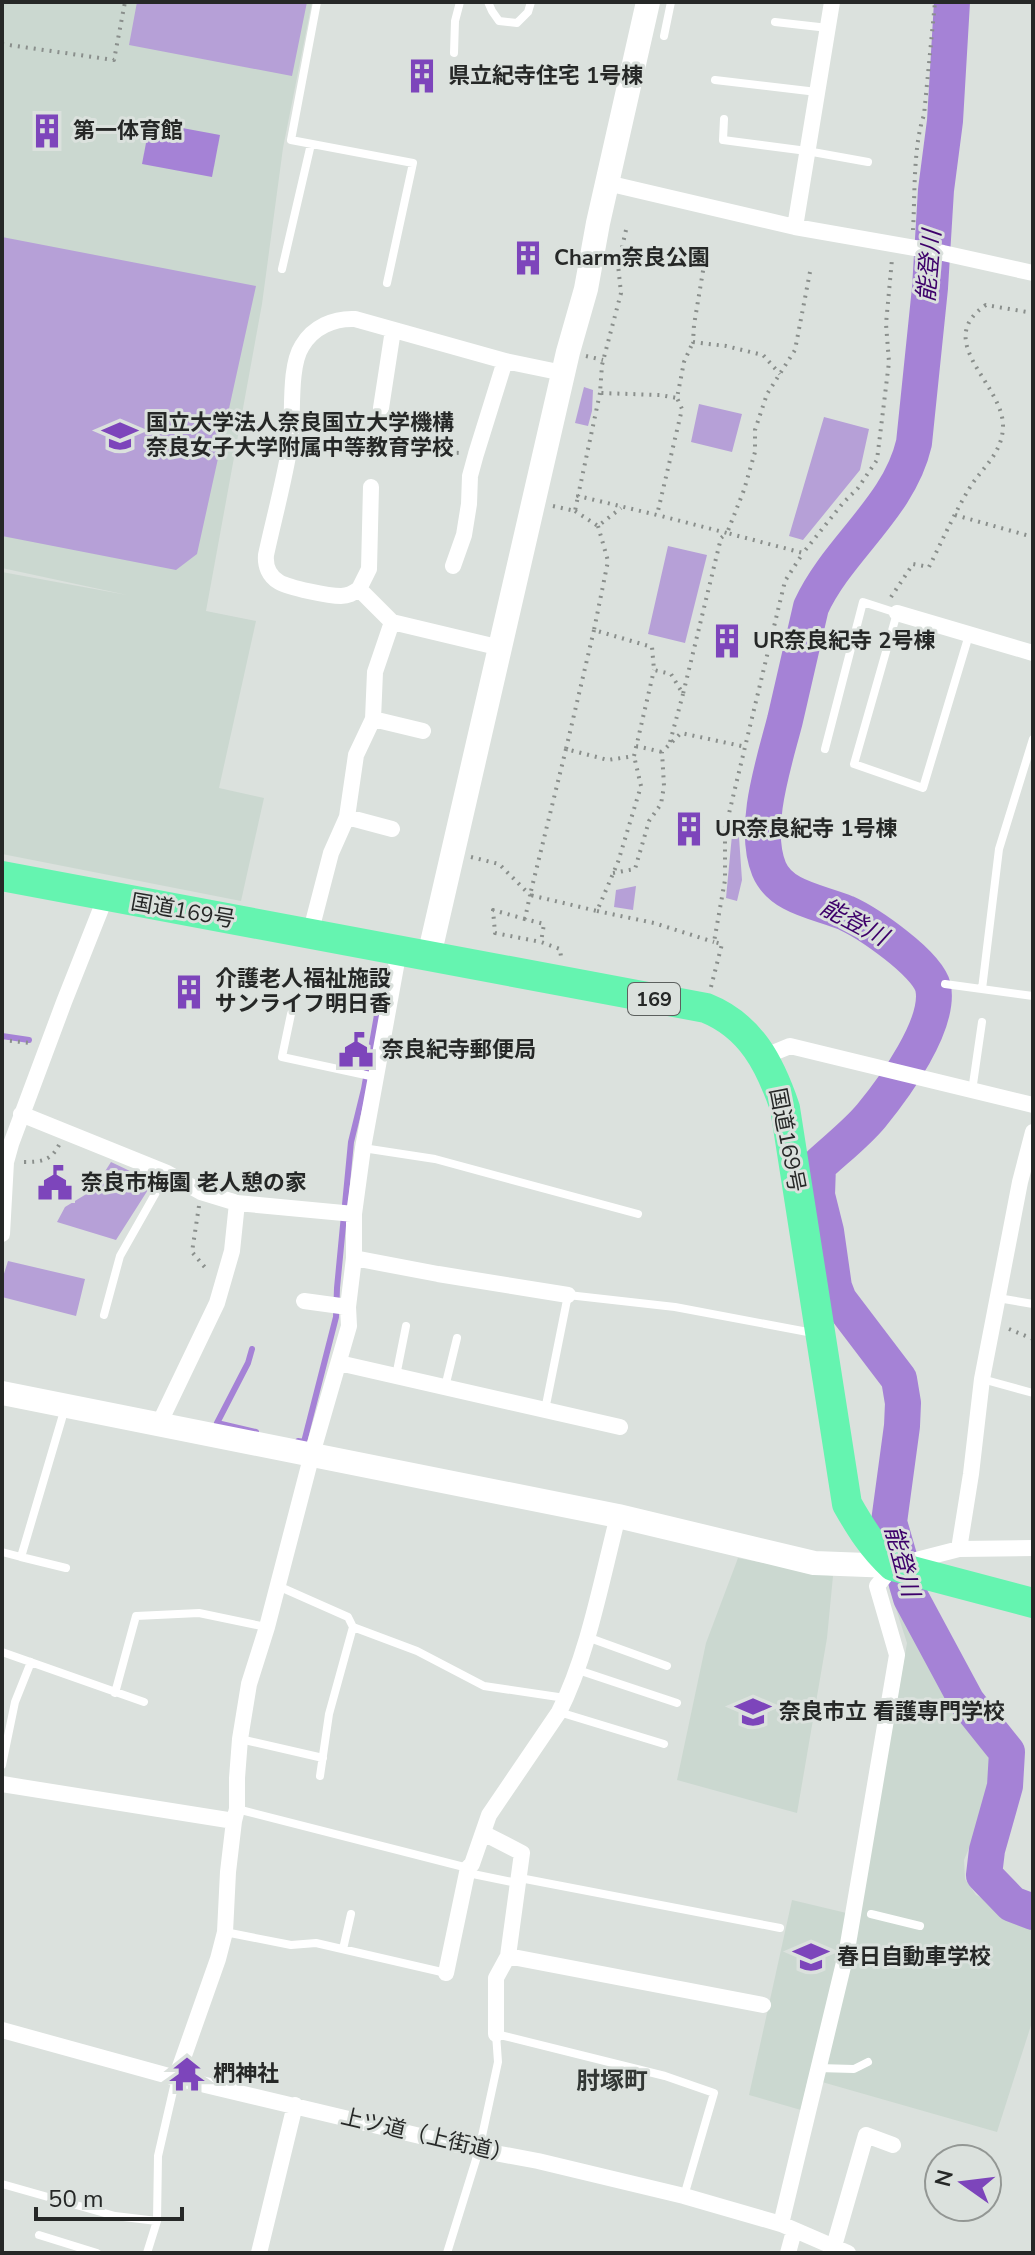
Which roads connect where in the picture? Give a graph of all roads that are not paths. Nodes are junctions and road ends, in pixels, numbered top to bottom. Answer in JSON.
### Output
{"nodes":[{"id":1,"x":317,"y":2,"type":"edge"},
{"id":2,"x":460,"y":2,"type":"edge"},
{"id":3,"x":488,"y":2,"type":"edge"},
{"id":4,"x":531,"y":2,"type":"edge"},
{"id":5,"x":648,"y":2,"type":"edge"},
{"id":6,"x":671,"y":2,"type":"edge"},
{"id":7,"x":832,"y":2,"type":"edge"},
{"id":8,"x":775,"y":22,"type":"dead end"},
{"id":9,"x":828,"y":28,"type":"junction"},
{"id":10,"x":664,"y":36,"type":"dead end"},
{"id":11,"x":454,"y":53,"type":"dead end"},
{"id":12,"x":715,"y":80,"type":"dead end"},
{"id":13,"x":817,"y":92,"type":"junction"},
{"id":14,"x":724,"y":119,"type":"dead end"},
{"id":15,"x":311,"y":144,"type":"junction"},
{"id":16,"x":807,"y":151,"type":"junction"},
{"id":17,"x":868,"y":162,"type":"dead end"},
{"id":18,"x":607,"y":183,"type":"junction"},
{"id":19,"x":795,"y":227,"type":"junction"},
{"id":20,"x":282,"y":269,"type":"dead end"},
{"id":21,"x":1033,"y":273,"type":"edge"},
{"id":22,"x":387,"y":283,"type":"dead end"},
{"id":23,"x":393,"y":330,"type":"junction"},
{"id":24,"x":505,"y":361,"type":"junction"},
{"id":25,"x":563,"y":373,"type":"junction"},
{"id":26,"x":381,"y":408,"type":"dead end"},
{"id":27,"x":371,"y":487,"type":"dead end"},
{"id":28,"x":453,"y":566,"type":"dead end"},
{"id":29,"x":359,"y":589,"type":"junction"},
{"id":30,"x":890,"y":611,"type":"junction"},
{"id":31,"x":392,"y":622,"type":"junction"},
{"id":32,"x":969,"y":634,"type":"junction"},
{"id":33,"x":501,"y":648,"type":"junction"},
{"id":34,"x":1033,"y":653,"type":"edge"},
{"id":35,"x":373,"y":719,"type":"junction"},
{"id":36,"x":423,"y":731,"type":"dead end"},
{"id":37,"x":1033,"y":739,"type":"edge"},
{"id":38,"x":825,"y":749,"type":"dead end"},
{"id":39,"x":347,"y":817,"type":"junction"},
{"id":40,"x":392,"y":829,"type":"dead end"},
{"id":41,"x":2,"y":876,"type":"edge"},
{"id":42,"x":106,"y":896,"type":"junction"},
{"id":43,"x":310,"y":934,"type":"junction"},
{"id":44,"x":399,"y":950,"type":"junction"},
{"id":45,"x":429,"y":956,"type":"junction"},
{"id":46,"x":945,"y":984,"type":"dead end"},
{"id":47,"x":982,"y":989,"type":"junction"},
{"id":48,"x":1033,"y":996,"type":"edge"},
{"id":49,"x":291,"y":1014,"type":"dead end"},
{"id":50,"x":982,"y":1022,"type":"dead end"},
{"id":51,"x":763,"y":1057,"type":"junction"},
{"id":52,"x":376,"y":1077,"type":"junction"},
{"id":53,"x":972,"y":1091,"type":"junction"},
{"id":54,"x":1033,"y":1105,"type":"edge"},
{"id":55,"x":21,"y":1114,"type":"junction"},
{"id":56,"x":1033,"y":1132,"type":"edge"},
{"id":57,"x":363,"y":1148,"type":"junction"},
{"id":58,"x":167,"y":1173,"type":"junction"},
{"id":59,"x":237,"y":1203,"type":"junction"},
{"id":60,"x":354,"y":1214,"type":"junction"},
{"id":61,"x":638,"y":1214,"type":"dead end"},
{"id":62,"x":2,"y":1234,"type":"edge"},
{"id":63,"x":354,"y":1258,"type":"junction"},
{"id":64,"x":568,"y":1295,"type":"junction"},
{"id":65,"x":997,"y":1298,"type":"junction"},
{"id":66,"x":304,"y":1301,"type":"dead end"},
{"id":67,"x":1033,"y":1304,"type":"edge"},
{"id":68,"x":348,"y":1307,"type":"junction"},
{"id":69,"x":104,"y":1315,"type":"dead end"},
{"id":70,"x":406,"y":1326,"type":"dead end"},
{"id":71,"x":821,"y":1335,"type":"junction"},
{"id":72,"x":457,"y":1338,"type":"dead end"},
{"id":73,"x":339,"y":1363,"type":"junction"},
{"id":74,"x":396,"y":1376,"type":"junction"},
{"id":75,"x":982,"y":1379,"type":"junction"},
{"id":76,"x":445,"y":1387,"type":"junction"},
{"id":77,"x":2,"y":1393,"type":"edge"},
{"id":78,"x":1033,"y":1393,"type":"edge"},
{"id":79,"x":66,"y":1406,"type":"junction"},
{"id":80,"x":545,"y":1410,"type":"junction"},
{"id":81,"x":159,"y":1424,"type":"junction"},
{"id":82,"x":620,"y":1427,"type":"dead end"},
{"id":83,"x":312,"y":1454,"type":"junction"},
{"id":84,"x":618,"y":1516,"type":"junction"},
{"id":85,"x":1033,"y":1548,"type":"edge"},
{"id":86,"x":959,"y":1549,"type":"junction"},
{"id":87,"x":2,"y":1552,"type":"edge"},
{"id":88,"x":21,"y":1557,"type":"junction"},
{"id":89,"x":893,"y":1566,"type":"junction"},
{"id":90,"x":66,"y":1568,"type":"dead end"},
{"id":91,"x":278,"y":1586,"type":"junction"},
{"id":92,"x":1033,"y":1603,"type":"edge"},
{"id":93,"x":267,"y":1627,"type":"junction"},
{"id":94,"x":353,"y":1627,"type":"junction"},
{"id":95,"x":587,"y":1637,"type":"junction"},
{"id":96,"x":2,"y":1652,"type":"edge"},
{"id":97,"x":31,"y":1662,"type":"junction"},
{"id":98,"x":667,"y":1666,"type":"dead end"},
{"id":99,"x":575,"y":1669,"type":"junction"},
{"id":100,"x":115,"y":1693,"type":"junction"},
{"id":101,"x":144,"y":1702,"type":"dead end"},
{"id":102,"x":677,"y":1703,"type":"dead end"},
{"id":103,"x":562,"y":1705,"type":"junction"},
{"id":104,"x":240,"y":1739,"type":"junction"},
{"id":105,"x":664,"y":1744,"type":"dead end"},
{"id":106,"x":323,"y":1758,"type":"junction"},
{"id":107,"x":2,"y":1765,"type":"edge"},
{"id":108,"x":320,"y":1776,"type":"dead end"},
{"id":109,"x":2,"y":1784,"type":"edge"},
{"id":110,"x":236,"y":1815,"type":"junction"},
{"id":111,"x":483,"y":1833,"type":"junction"},
{"id":112,"x":468,"y":1871,"type":"junction"},
{"id":113,"x":519,"y":1881,"type":"junction"},
{"id":114,"x":351,"y":1914,"type":"dead end"},
{"id":115,"x":871,"y":1914,"type":"dead end"},
{"id":116,"x":920,"y":1926,"type":"dead end"},
{"id":117,"x":780,"y":1928,"type":"dead end"},
{"id":118,"x":225,"y":1932,"type":"junction"},
{"id":119,"x":343,"y":1949,"type":"junction"},
{"id":120,"x":504,"y":1964,"type":"junction"},
{"id":121,"x":446,"y":1973,"type":"joint"},
{"id":122,"x":763,"y":2005,"type":"dead end"},
{"id":123,"x":2,"y":2030,"type":"edge"},
{"id":124,"x":496,"y":2034,"type":"junction"},
{"id":125,"x":868,"y":2062,"type":"dead end"},
{"id":126,"x":818,"y":2068,"type":"junction"},
{"id":127,"x":176,"y":2078,"type":"junction"},
{"id":128,"x":295,"y":2105,"type":"junction"},
{"id":129,"x":893,"y":2145,"type":"dead end"},
{"id":130,"x":479,"y":2150,"type":"junction"},
{"id":131,"x":2,"y":2184,"type":"edge"},
{"id":132,"x":684,"y":2196,"type":"junction"},
{"id":133,"x":157,"y":2221,"type":"junction"},
{"id":134,"x":787,"y":2228,"type":"junction"},
{"id":135,"x":39,"y":2235,"type":"dead end"},
{"id":136,"x":838,"y":2251,"type":"edge"},
{"id":137,"x":97,"y":2253,"type":"edge"},
{"id":138,"x":147,"y":2253,"type":"edge"},
{"id":139,"x":259,"y":2253,"type":"edge"},
{"id":140,"x":447,"y":2253,"type":"edge"},
{"id":141,"x":788,"y":2253,"type":"edge"}],
"edges":[{"from":1,"to":15,"type":"lane"},
{"from":2,"to":11,"type":"lane"},
{"from":3,"to":4,"type":"lane"},
{"from":5,"to":18,"type":"street"},
{"from":6,"to":10,"type":"lane"},
{"from":7,"to":9,"type":"street"},
{"from":8,"to":9,"type":"lane"},
{"from":9,"to":13,"type":"street"},
{"from":12,"to":13,"type":"lane"},
{"from":13,"to":16,"type":"street"},
{"from":14,"to":16,"type":"lane"},
{"from":15,"to":20,"type":"lane"},
{"from":15,"to":22,"type":"lane"},
{"from":16,"to":17,"type":"lane"},
{"from":16,"to":19,"type":"street"},
{"from":18,"to":19,"type":"street"},
{"from":18,"to":25,"type":"street"},
{"from":19,"to":21,"type":"street"},
{"from":23,"to":24,"type":"street"},
{"from":23,"to":26,"type":"street"},
{"from":23,"to":29,"type":"street"},
{"from":24,"to":25,"type":"street"},
{"from":24,"to":28,"type":"street"},
{"from":25,"to":33,"type":"street"},
{"from":27,"to":29,"type":"street"},
{"from":29,"to":31,"type":"street"},
{"from":30,"to":32,"type":"street"},
{"from":30,"to":32,"type":"lane"},
{"from":30,"to":38,"type":"lane"},
{"from":31,"to":33,"type":"street"},
{"from":31,"to":35,"type":"street"},
{"from":32,"to":34,"type":"street"},
{"from":33,"to":45,"type":"street"},
{"from":35,"to":36,"type":"street"},
{"from":35,"to":39,"type":"street"},
{"from":37,"to":47,"type":"lane"},
{"from":39,"to":40,"type":"street"},
{"from":39,"to":43,"type":"street"},
{"from":41,"to":42,"type":"highway","name":"国道169号","number":"169"},
{"from":42,"to":43,"type":"highway","name":"国道169号","number":"169"},
{"from":42,"to":55,"type":"street"},
{"from":43,"to":44,"type":"highway","name":"国道169号","number":"169"},
{"from":44,"to":45,"type":"highway","name":"国道169号","number":"169"},
{"from":44,"to":52,"type":"street"},
{"from":45,"to":51,"type":"highway","name":"国道169号","number":"169"},
{"from":46,"to":47,"type":"lane"},
{"from":47,"to":48,"type":"lane"},
{"from":49,"to":52,"type":"lane"},
{"from":50,"to":53,"type":"lane"},
{"from":51,"to":53,"type":"street"},
{"from":51,"to":71,"type":"highway","name":"国道169号","number":"169"},
{"from":52,"to":57,"type":"street"},
{"from":53,"to":54,"type":"street"},
{"from":55,"to":58,"type":"street"},
{"from":55,"to":62,"type":"street"},
{"from":56,"to":65,"type":"street"},
{"from":57,"to":60,"type":"street"},
{"from":57,"to":61,"type":"lane"},
{"from":58,"to":59,"type":"street"},
{"from":58,"to":69,"type":"lane"},
{"from":59,"to":60,"type":"street"},
{"from":59,"to":81,"type":"street"},
{"from":60,"to":63,"type":"street"},
{"from":63,"to":64,"type":"street"},
{"from":63,"to":68,"type":"street"},
{"from":64,"to":71,"type":"lane"},
{"from":64,"to":80,"type":"lane"},
{"from":65,"to":67,"type":"lane"},
{"from":65,"to":75,"type":"street"},
{"from":66,"to":68,"type":"street"},
{"from":68,"to":73,"type":"street"},
{"from":70,"to":74,"type":"lane"},
{"from":71,"to":89,"type":"highway","name":"国道169号","number":"169"},
{"from":72,"to":76,"type":"lane"},
{"from":73,"to":74,"type":"street"},
{"from":73,"to":83,"type":"street"},
{"from":74,"to":76,"type":"street"},
{"from":75,"to":78,"type":"lane"},
{"from":75,"to":86,"type":"street"},
{"from":76,"to":80,"type":"street"},
{"from":77,"to":79,"type":"street"},
{"from":79,"to":81,"type":"street"},
{"from":79,"to":88,"type":"lane"},
{"from":80,"to":82,"type":"street"},
{"from":81,"to":83,"type":"street"},
{"from":83,"to":84,"type":"street"},
{"from":83,"to":91,"type":"street"},
{"from":84,"to":89,"type":"street"},
{"from":84,"to":95,"type":"street"},
{"from":85,"to":86,"type":"street"},
{"from":86,"to":89,"type":"street"},
{"from":87,"to":88,"type":"lane"},
{"from":88,"to":90,"type":"lane"},
{"from":89,"to":92,"type":"highway"},
{"from":89,"to":126,"type":"street"},
{"from":91,"to":93,"type":"street"},
{"from":91,"to":94,"type":"lane"},
{"from":93,"to":100,"type":"lane"},
{"from":93,"to":104,"type":"street"},
{"from":94,"to":103,"type":"lane"},
{"from":94,"to":106,"type":"lane"},
{"from":95,"to":98,"type":"lane"},
{"from":95,"to":99,"type":"street"},
{"from":96,"to":97,"type":"lane"},
{"from":97,"to":100,"type":"lane"},
{"from":97,"to":107,"type":"lane"},
{"from":99,"to":102,"type":"lane"},
{"from":99,"to":103,"type":"street"},
{"from":100,"to":101,"type":"lane"},
{"from":103,"to":105,"type":"lane"},
{"from":103,"to":111,"type":"street"},
{"from":104,"to":106,"type":"lane"},
{"from":104,"to":110,"type":"street"},
{"from":106,"to":108,"type":"lane"},
{"from":109,"to":110,"type":"street"},
{"from":110,"to":112,"type":"lane"},
{"from":110,"to":118,"type":"street"},
{"from":111,"to":112,"type":"street"},
{"from":111,"to":113,"type":"street"},
{"from":112,"to":113,"type":"lane"},
{"from":112,"to":121,"type":"street"},
{"from":113,"to":117,"type":"lane"},
{"from":113,"to":120,"type":"street"},
{"from":114,"to":119,"type":"lane"},
{"from":115,"to":116,"type":"lane"},
{"from":118,"to":119,"type":"lane"},
{"from":118,"to":127,"type":"street"},
{"from":119,"to":121,"type":"lane"},
{"from":120,"to":122,"type":"street"},
{"from":120,"to":124,"type":"street"},
{"from":123,"to":127,"type":"street","name":"上ツ道（上街道）"},
{"from":124,"to":130,"type":"lane"},
{"from":124,"to":132,"type":"lane"},
{"from":125,"to":126,"type":"lane"},
{"from":126,"to":134,"type":"street"},
{"from":127,"to":128,"type":"street","name":"上ツ道（上街道）"},
{"from":127,"to":133,"type":"lane"},
{"from":128,"to":130,"type":"street","name":"上ツ道（上街道）"},
{"from":128,"to":139,"type":"street"},
{"from":129,"to":136,"type":"street"},
{"from":130,"to":132,"type":"street","name":"上ツ道（上街道）"},
{"from":130,"to":140,"type":"lane"},
{"from":131,"to":133,"type":"lane"},
{"from":132,"to":134,"type":"street","name":"上ツ道（上街道）"},
{"from":133,"to":138,"type":"lane"},
{"from":134,"to":136,"type":"street","name":"上ツ道（上街道）"},
{"from":134,"to":141,"type":"street"},
{"from":135,"to":137,"type":"lane"}]}
